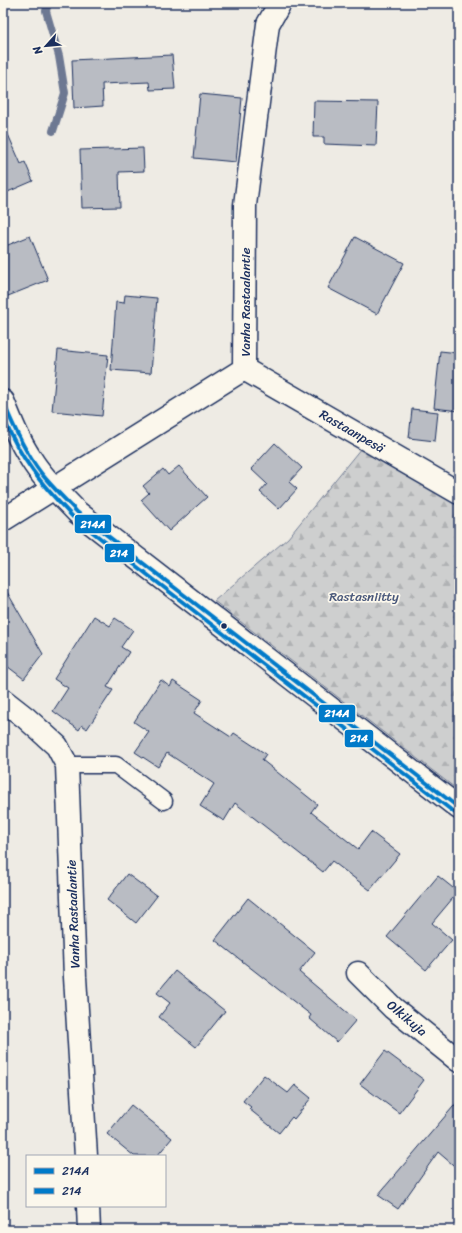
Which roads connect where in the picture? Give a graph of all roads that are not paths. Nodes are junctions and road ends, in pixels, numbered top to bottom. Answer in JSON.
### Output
{"nodes":[{"id":1,"x":280,"y":3,"type":"edge"},
{"id":2,"x":244,"y":369,"type":"junction"},
{"id":3,"x":3,"y":401,"type":"edge"},
{"id":4,"x":54,"y":488,"type":"junction"},
{"id":5,"x":459,"y":493,"type":"edge"},
{"id":6,"x":3,"y":520,"type":"edge"},
{"id":7,"x":3,"y":700,"type":"edge"},
{"id":8,"x":67,"y":765,"type":"junction"},
{"id":9,"x":164,"y":801,"type":"dead end"},
{"id":10,"x":459,"y":808,"type":"edge"},
{"id":11,"x":358,"y":972,"type":"dead end"},
{"id":12,"x":459,"y":1061,"type":"edge"},
{"id":13,"x":86,"y":1155,"type":"edge"},
{"id":14,"x":88,"y":1207,"type":"edge"},
{"id":15,"x":89,"y":1230,"type":"edge"}],
"edges":[{"from":1,"to":2,"type":"street","name":"Vanha Rastaalantie"},
{"from":2,"to":4,"type":"street","name":"Vanha Rastaalantie"},
{"from":2,"to":5,"type":"street","name":"Rastaanpesä"},
{"from":3,"to":4,"type":"street"},
{"from":4,"to":6,"type":"street","name":"Vanha Rastaalantie"},
{"from":4,"to":10,"type":"street"},
{"from":7,"to":8,"type":"street","name":"Vanha Rastaalantie"},
{"from":8,"to":9,"type":"lane"},
{"from":8,"to":13,"type":"street","name":"Vanha Rastaalantie"},
{"from":11,"to":12,"type":"street","name":"Olkikuja"},
{"from":14,"to":15,"type":"street"}]}
